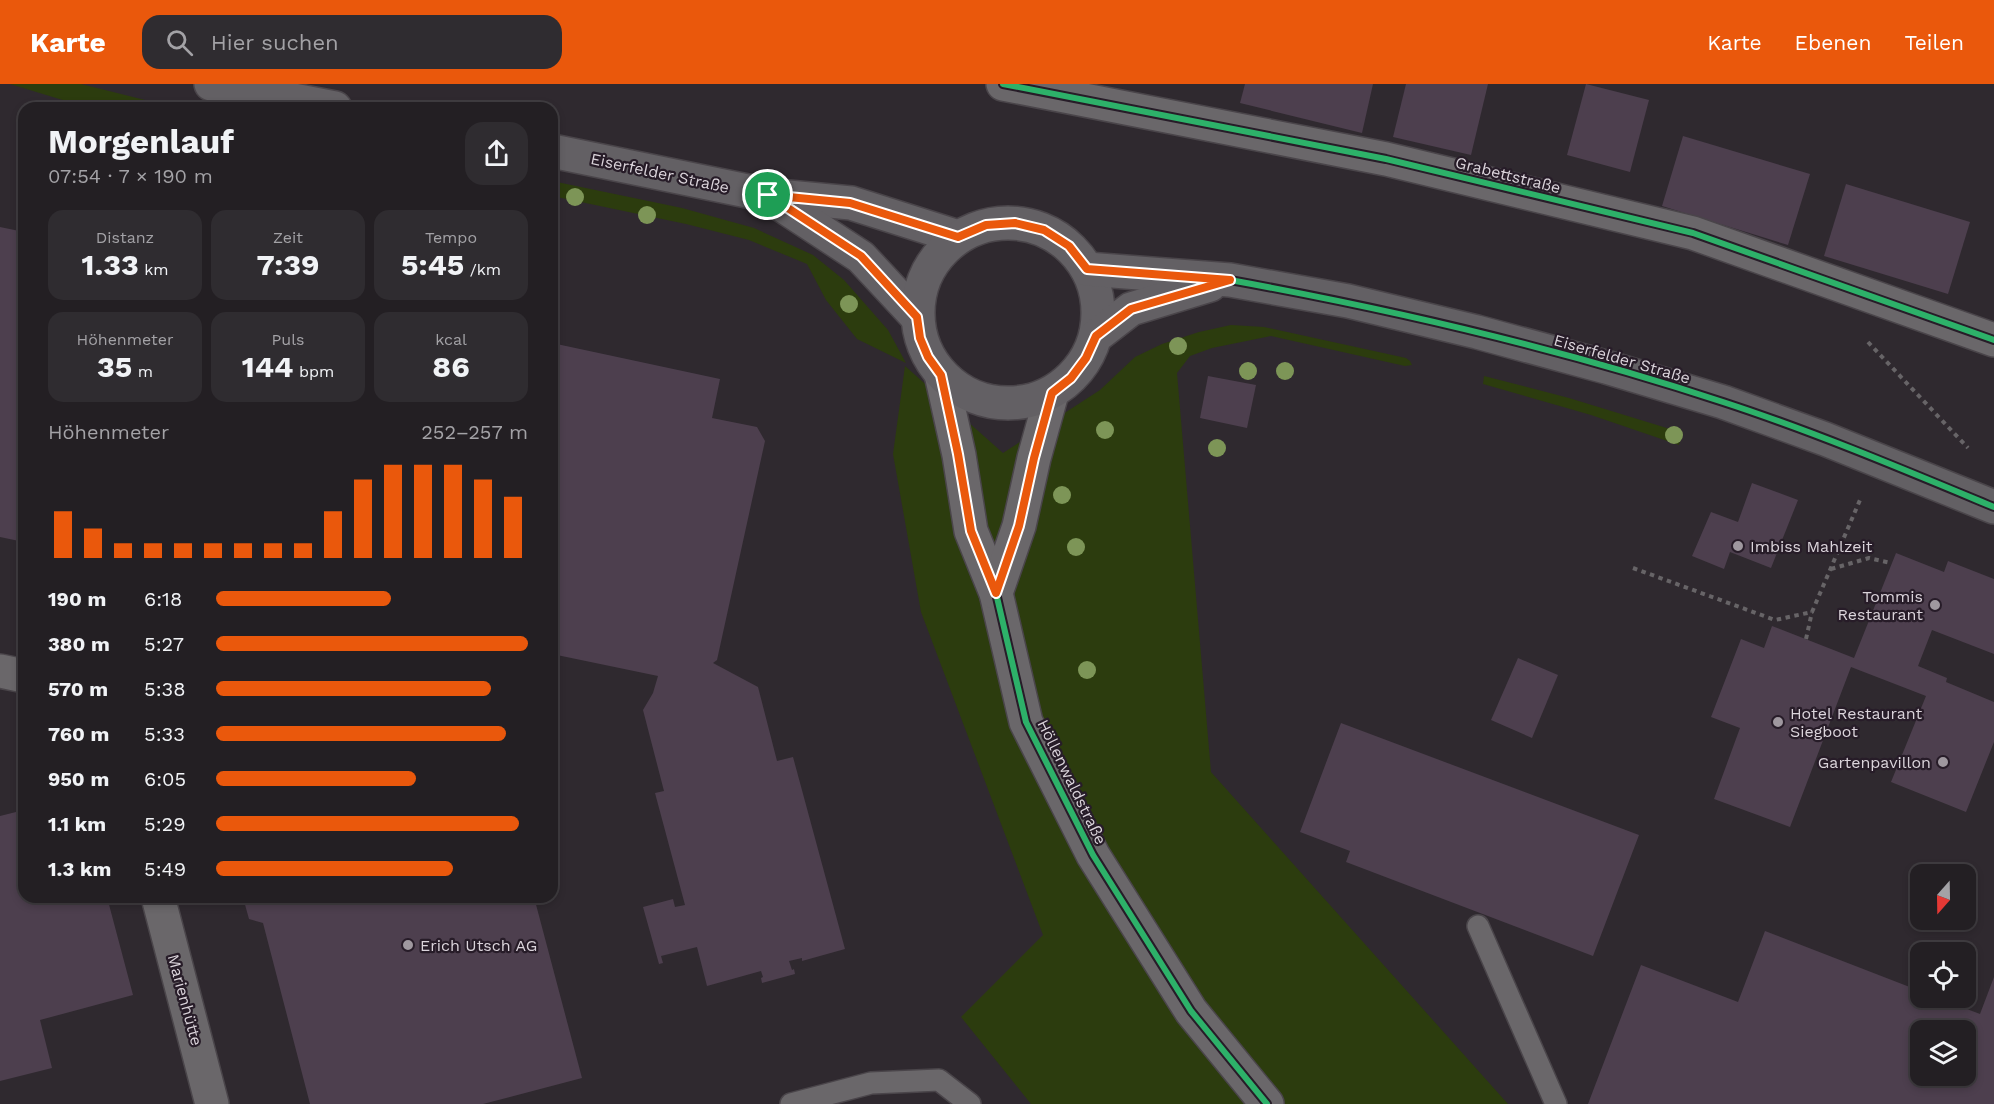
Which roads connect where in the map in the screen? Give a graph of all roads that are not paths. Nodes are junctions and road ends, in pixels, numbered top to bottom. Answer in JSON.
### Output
{"nodes":[{"id":1,"x":212,"y":84,"type":"edge"},
{"id":2,"x":1004,"y":84,"type":"edge"},
{"id":3,"x":304,"y":102,"type":"edge"},
{"id":4,"x":558,"y":152,"type":"edge"},
{"id":5,"x":768,"y":195,"type":"junction"},
{"id":6,"x":958,"y":237,"type":"junction"},
{"id":7,"x":1087,"y":269,"type":"junction"},
{"id":8,"x":1230,"y":280,"type":"junction"},
{"id":9,"x":917,"y":317,"type":"junction"},
{"id":10,"x":1096,"y":336,"type":"junction"},
{"id":11,"x":1994,"y":340,"type":"edge"},
{"id":12,"x":941,"y":375,"type":"junction"},
{"id":13,"x":1052,"y":393,"type":"junction"},
{"id":14,"x":1994,"y":507,"type":"edge"},
{"id":15,"x":996,"y":593,"type":"junction"},
{"id":16,"x":0,"y":671,"type":"edge"},
{"id":17,"x":18,"y":675,"type":"edge"},
{"id":18,"x":160,"y":903,"type":"edge"},
{"id":19,"x":1478,"y":926,"type":"dead end"},
{"id":20,"x":212,"y":1104,"type":"edge"},
{"id":21,"x":790,"y":1104,"type":"edge"},
{"id":22,"x":970,"y":1104,"type":"edge"},
{"id":23,"x":1267,"y":1104,"type":"edge"},
{"id":24,"x":1556,"y":1104,"type":"edge"}],
"edges":[{"from":1,"to":3,"type":"main road"},
{"from":2,"to":11,"type":"street","name":"Grabettstraße"},
{"from":4,"to":5,"type":"main road","name":"Eiserfelder Straße"},
{"from":5,"to":6,"type":"main road","name":"Eiserfelder Straße"},
{"from":5,"to":9,"type":"main road","name":"Eiserfelder Straße"},
{"from":6,"to":7,"type":"main road"},
{"from":6,"to":9,"type":"main road"},
{"from":7,"to":8,"type":"main road","name":"Eiserfelder Straße"},
{"from":7,"to":10,"type":"main road"},
{"from":8,"to":10,"type":"main road","name":"Eiserfelder Straße"},
{"from":8,"to":14,"type":"main road","name":"Eiserfelder Straße"},
{"from":9,"to":12,"type":"main road"},
{"from":10,"to":13,"type":"main road"},
{"from":12,"to":13,"type":"main road"},
{"from":12,"to":15,"type":"street","name":"Höllenwaldstraße"},
{"from":13,"to":15,"type":"street"},
{"from":15,"to":23,"type":"street","name":"Höllenwaldstraße"},
{"from":16,"to":17,"type":"street"},
{"from":18,"to":20,"type":"street","name":"Marienhütte"},
{"from":19,"to":24,"type":"lane"},
{"from":21,"to":22,"type":"lane"}]}
